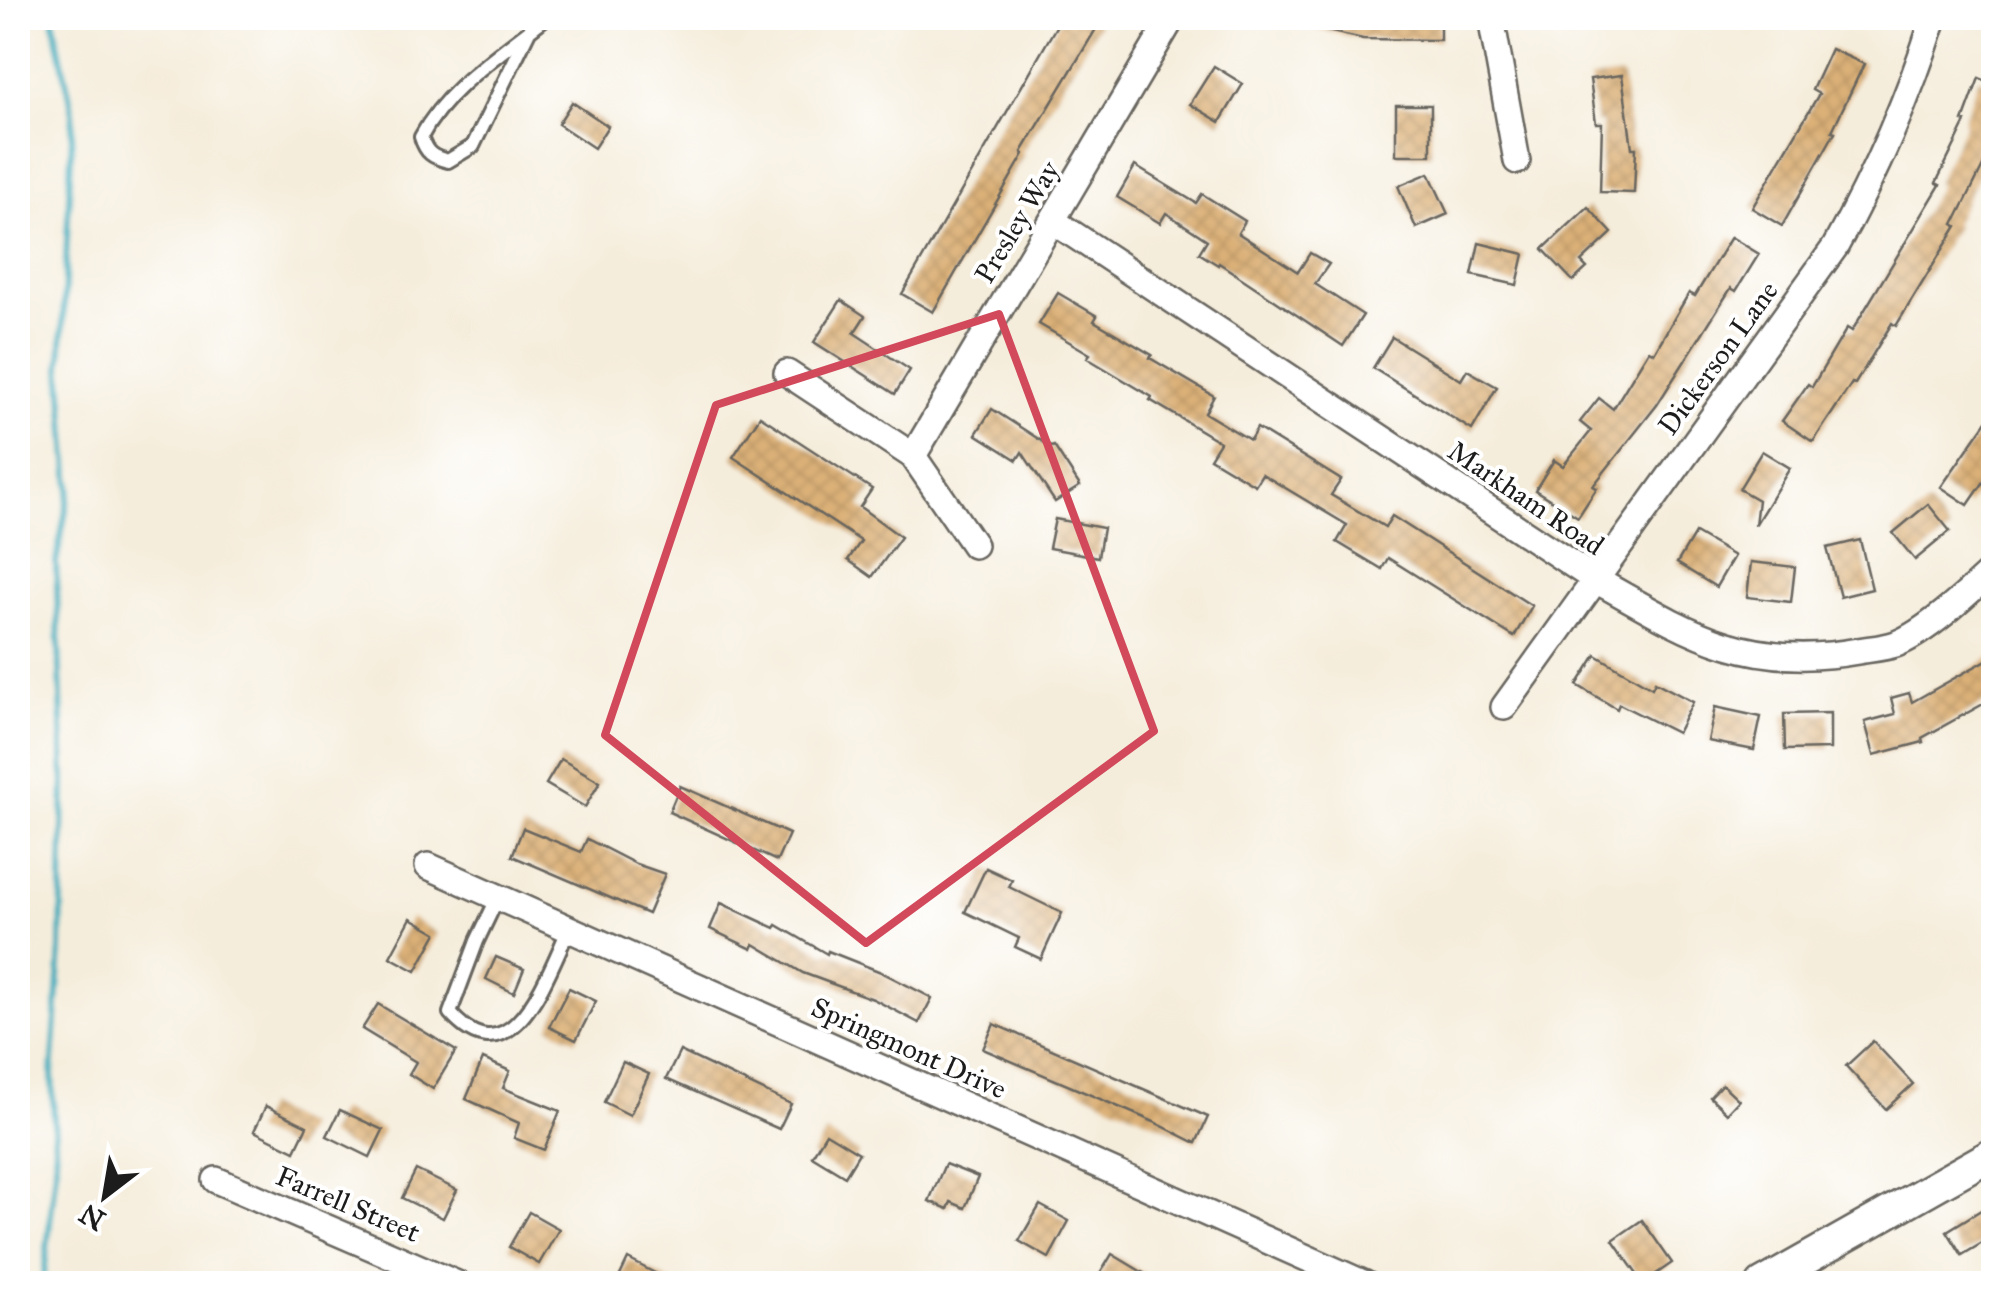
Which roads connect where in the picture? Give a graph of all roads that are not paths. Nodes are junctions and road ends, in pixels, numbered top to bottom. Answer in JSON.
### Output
{"nodes":[{"id":1,"x":546,"y":18,"type":"edge"},
{"id":2,"x":1172,"y":18,"type":"edge"},
{"id":3,"x":1491,"y":18,"type":"edge"},
{"id":4,"x":1934,"y":18,"type":"edge"},
{"id":5,"x":529,"y":31,"type":"junction"},
{"id":6,"x":1517,"y":162,"type":"dead end"},
{"id":7,"x":1053,"y":220,"type":"junction"},
{"id":8,"x":787,"y":373,"type":"dead end"},
{"id":9,"x":913,"y":456,"type":"junction"},
{"id":10,"x":974,"y":545,"type":"dead end"},
{"id":11,"x":1994,"y":568,"type":"edge"},
{"id":12,"x":1596,"y":580,"type":"junction"},
{"id":13,"x":1504,"y":707,"type":"dead end"},
{"id":14,"x":428,"y":866,"type":"dead end"},
{"id":15,"x":498,"y":898,"type":"junction"},
{"id":16,"x":569,"y":929,"type":"junction"},
{"id":17,"x":1994,"y":1153,"type":"edge"},
{"id":18,"x":216,"y":1180,"type":"dead end"},
{"id":19,"x":457,"y":1284,"type":"edge"},
{"id":20,"x":1365,"y":1284,"type":"edge"},
{"id":21,"x":1762,"y":1284,"type":"edge"}],
"edges":[{"from":1,"to":5,"type":"lane"},
{"from":2,"to":7,"type":"street","name":"Presley Way"},
{"from":3,"to":6,"type":"street"},
{"from":4,"to":12,"type":"street","name":"Dickerson Lane"},
{"from":5,"to":5,"type":"lane"},
{"from":7,"to":9,"type":"street","name":"Presley Way"},
{"from":7,"to":12,"type":"street","name":"Markham Road"},
{"from":8,"to":9,"type":"street"},
{"from":9,"to":10,"type":"street"},
{"from":11,"to":12,"type":"street","name":"Markham Road"},
{"from":12,"to":13,"type":"street","name":"Dickerson Lane"},
{"from":14,"to":15,"type":"street","name":"Springmont Drive"},
{"from":15,"to":16,"type":"street","name":"Springmont Drive"},
{"from":15,"to":16,"type":"lane"},
{"from":16,"to":20,"type":"street","name":"Springmont Drive"},
{"from":17,"to":21,"type":"street"},
{"from":18,"to":19,"type":"street","name":"Farrell Street"}]}
